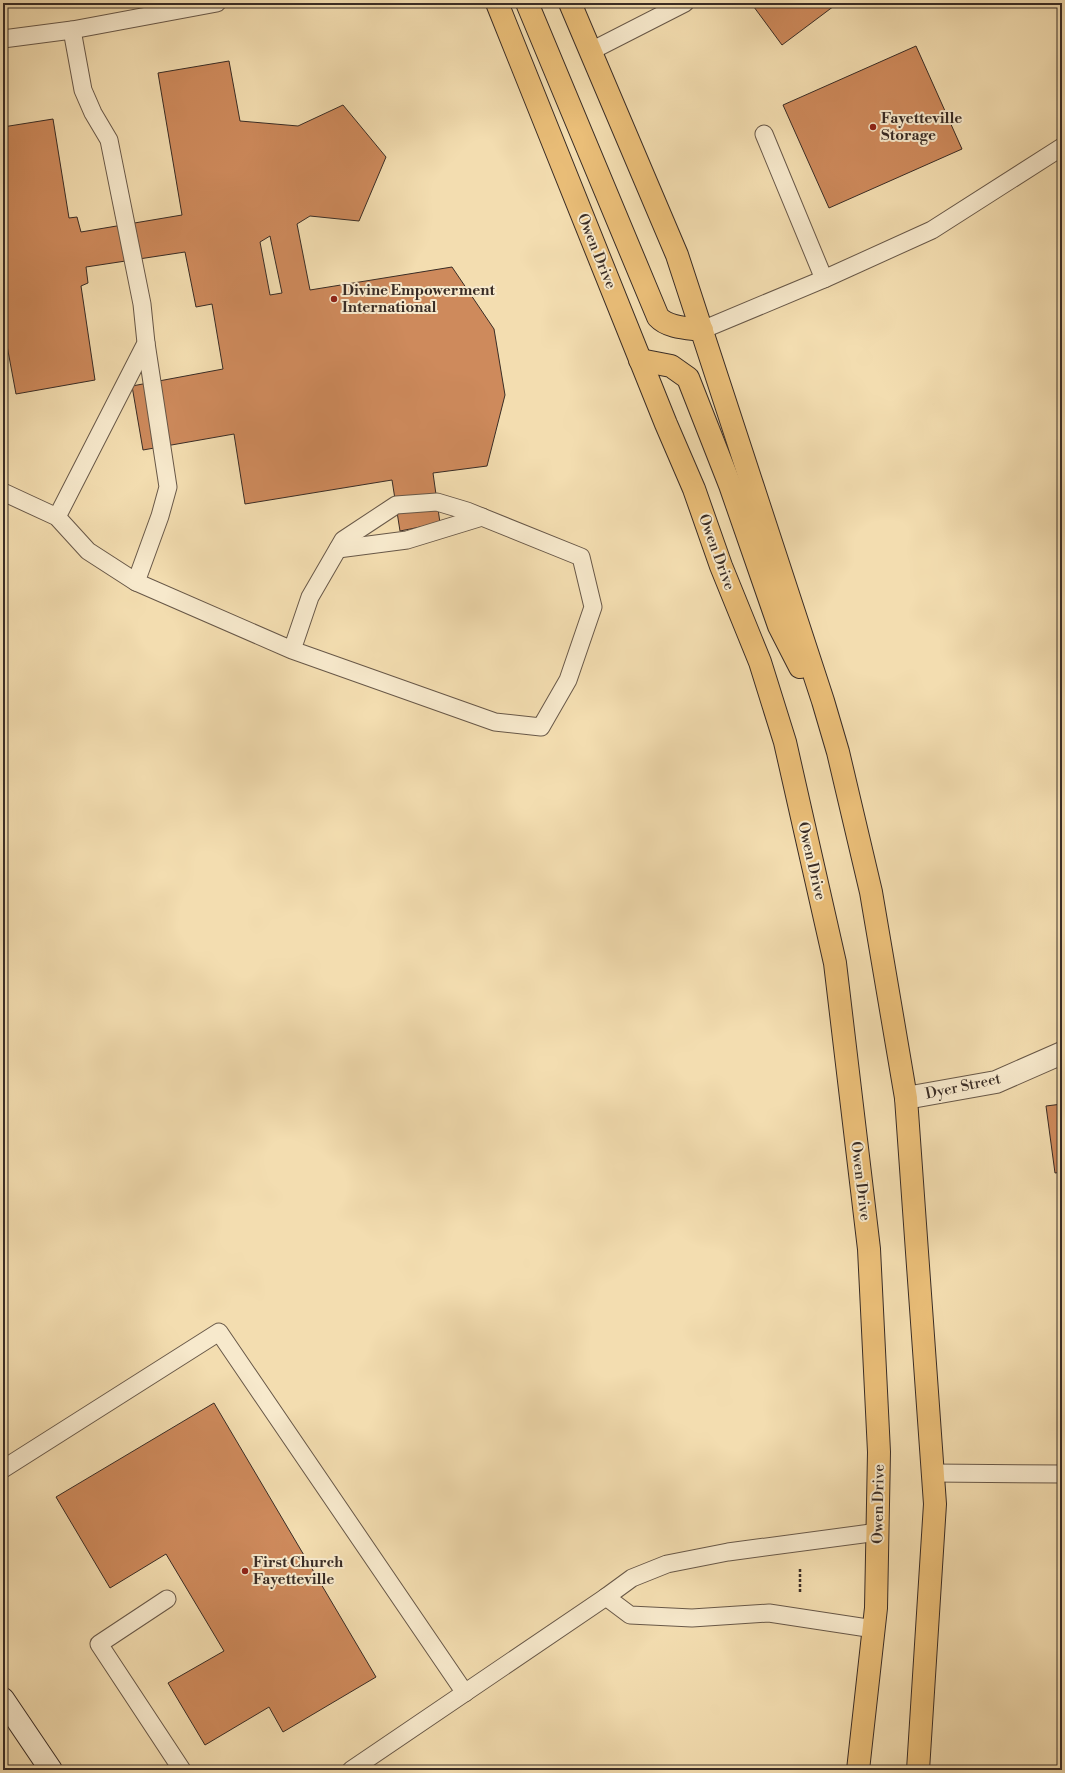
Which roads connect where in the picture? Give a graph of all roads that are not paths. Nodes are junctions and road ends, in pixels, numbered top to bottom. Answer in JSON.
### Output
{"nodes":[{"id":1,"x":217,"y":3,"type":"edge"},
{"id":2,"x":497,"y":3,"type":"edge"},
{"id":3,"x":527,"y":3,"type":"edge"},
{"id":4,"x":570,"y":3,"type":"edge"},
{"id":5,"x":686,"y":3,"type":"edge"},
{"id":6,"x":72,"y":30,"type":"junction"},
{"id":7,"x":3,"y":39,"type":"edge"},
{"id":8,"x":591,"y":51,"type":"junction"},
{"id":9,"x":764,"y":134,"type":"dead end"},
{"id":10,"x":1062,"y":147,"type":"edge"},
{"id":11,"x":824,"y":279,"type":"junction"},
{"id":12,"x":702,"y":330,"type":"junction"},
{"id":13,"x":146,"y":343,"type":"junction"},
{"id":14,"x":640,"y":360,"type":"junction"},
{"id":15,"x":3,"y":492,"type":"edge"},
{"id":16,"x":57,"y":517,"type":"junction"},
{"id":17,"x":482,"y":517,"type":"junction"},
{"id":18,"x":338,"y":550,"type":"junction"},
{"id":19,"x":136,"y":582,"type":"junction"},
{"id":20,"x":292,"y":650,"type":"junction"},
{"id":21,"x":823,"y":701,"type":"junction"},
{"id":22,"x":1062,"y":1053,"type":"edge"},
{"id":23,"x":906,"y":1098,"type":"junction"},
{"id":24,"x":3,"y":1469,"type":"edge"},
{"id":25,"x":933,"y":1473,"type":"junction"},
{"id":26,"x":1062,"y":1474,"type":"edge"},
{"id":27,"x":878,"y":1532,"type":"junction"},
{"id":28,"x":606,"y":1598,"type":"junction"},
{"id":29,"x":166,"y":1600,"type":"dead end"},
{"id":30,"x":874,"y":1629,"type":"junction"},
{"id":31,"x":466,"y":1693,"type":"junction"},
{"id":32,"x":3,"y":1699,"type":"edge"},
{"id":33,"x":51,"y":1770,"type":"edge"},
{"id":34,"x":182,"y":1770,"type":"edge"},
{"id":35,"x":351,"y":1770,"type":"edge"},
{"id":36,"x":858,"y":1770,"type":"edge"},
{"id":37,"x":918,"y":1770,"type":"edge"}],
"edges":[{"from":1,"to":6,"type":"lane"},
{"from":2,"to":14,"type":"highway","name":"Owen Drive"},
{"from":3,"to":12,"type":"highway"},
{"from":4,"to":8,"type":"highway"},
{"from":5,"to":8,"type":"lane"},
{"from":6,"to":7,"type":"lane"},
{"from":6,"to":13,"type":"lane"},
{"from":8,"to":12,"type":"highway"},
{"from":9,"to":11,"type":"lane"},
{"from":10,"to":11,"type":"lane"},
{"from":11,"to":12,"type":"lane"},
{"from":12,"to":21,"type":"highway"},
{"from":13,"to":16,"type":"lane"},
{"from":13,"to":19,"type":"lane"},
{"from":14,"to":21,"type":"highway"},
{"from":14,"to":27,"type":"highway","name":"Owen Drive"},
{"from":15,"to":16,"type":"lane"},
{"from":16,"to":19,"type":"lane"},
{"from":17,"to":18,"type":"lane"},
{"from":17,"to":18,"type":"lane"},
{"from":17,"to":20,"type":"lane"},
{"from":18,"to":20,"type":"lane"},
{"from":19,"to":20,"type":"lane"},
{"from":21,"to":23,"type":"highway"},
{"from":22,"to":23,"type":"street","name":"Dyer Street"},
{"from":23,"to":25,"type":"highway"},
{"from":24,"to":31,"type":"lane"},
{"from":25,"to":26,"type":"lane"},
{"from":25,"to":37,"type":"highway"},
{"from":27,"to":28,"type":"lane"},
{"from":27,"to":30,"type":"highway","name":"Owen Drive"},
{"from":28,"to":30,"type":"lane"},
{"from":28,"to":31,"type":"lane"},
{"from":29,"to":34,"type":"lane"},
{"from":30,"to":36,"type":"highway","name":"Owen Drive"},
{"from":31,"to":35,"type":"lane"},
{"from":32,"to":33,"type":"street"}]}
